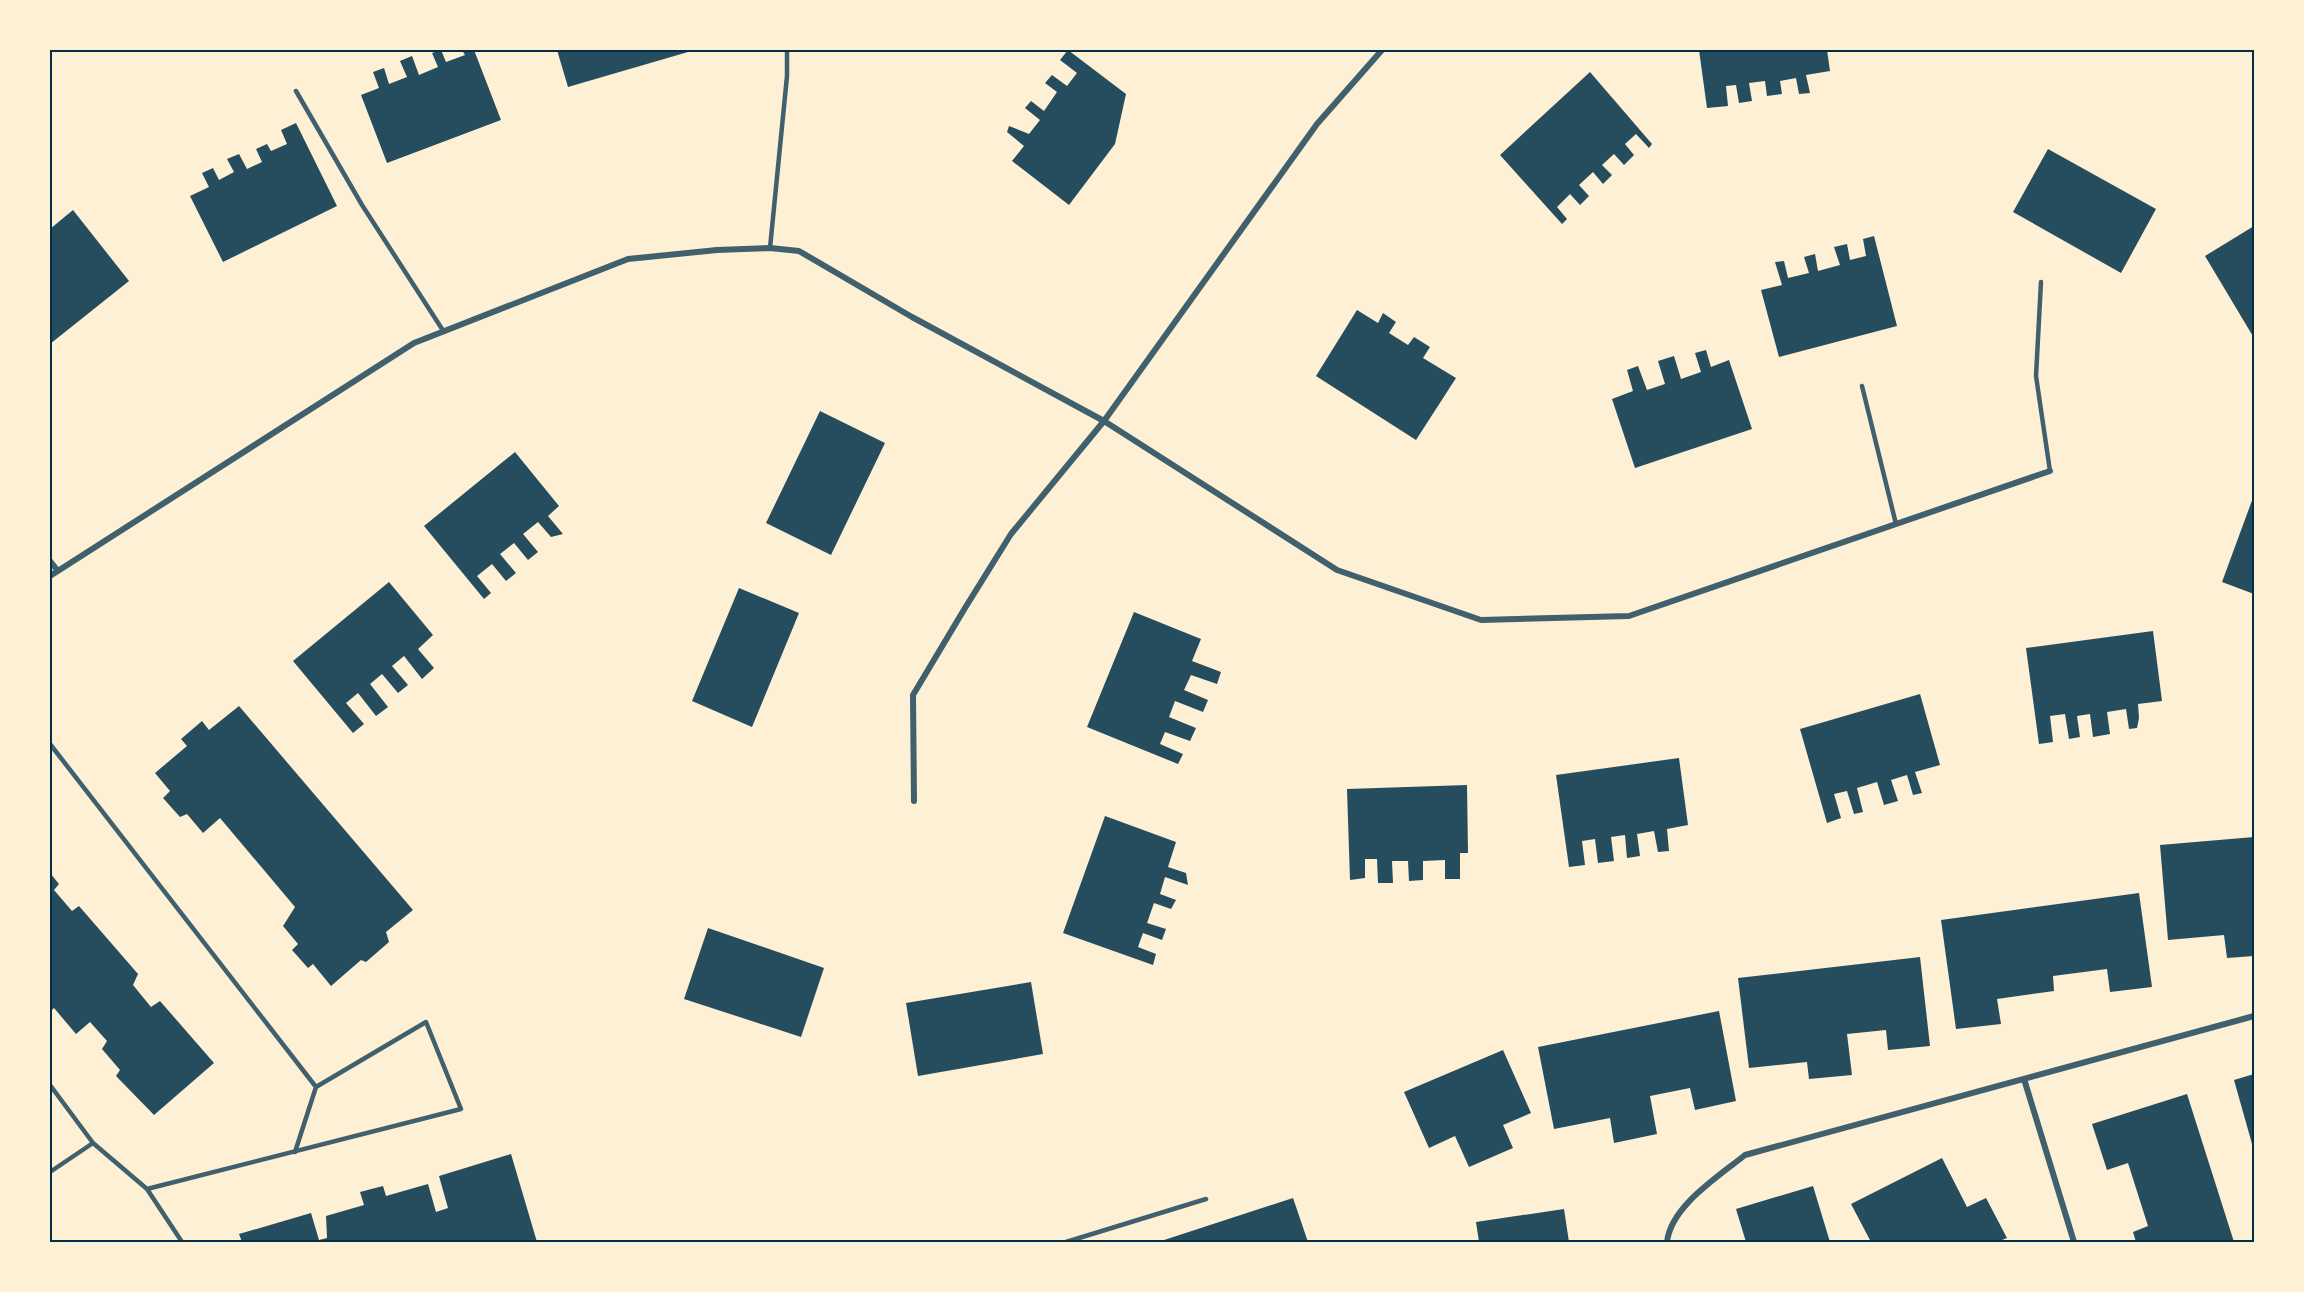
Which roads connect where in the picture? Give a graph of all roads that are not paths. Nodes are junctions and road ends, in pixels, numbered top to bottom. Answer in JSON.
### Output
{"nodes":[{"id":1,"x":787,"y":50,"type":"edge"},
{"id":2,"x":1382,"y":50,"type":"edge"},
{"id":3,"x":296,"y":91,"type":"dead end"},
{"id":4,"x":770,"y":248,"type":"junction"},
{"id":5,"x":2041,"y":282,"type":"dead end"},
{"id":6,"x":444,"y":332,"type":"junction"},
{"id":7,"x":1862,"y":386,"type":"dead end"},
{"id":8,"x":1104,"y":421,"type":"junction"},
{"id":9,"x":2050,"y":471,"type":"joint"},
{"id":10,"x":1896,"y":524,"type":"junction"},
{"id":11,"x":50,"y":561,"type":"edge"},
{"id":12,"x":58,"y":571,"type":"junction"},
{"id":13,"x":50,"y":576,"type":"edge"},
{"id":14,"x":50,"y":744,"type":"edge"},
{"id":15,"x":914,"y":801,"type":"dead end"},
{"id":16,"x":2254,"y":1016,"type":"edge"},
{"id":17,"x":2024,"y":1079,"type":"junction"},
{"id":18,"x":50,"y":1085,"type":"edge"},
{"id":19,"x":316,"y":1087,"type":"junction"},
{"id":20,"x":93,"y":1143,"type":"junction"},
{"id":21,"x":295,"y":1152,"type":"junction"},
{"id":22,"x":50,"y":1172,"type":"edge"},
{"id":23,"x":147,"y":1190,"type":"junction"},
{"id":24,"x":1206,"y":1199,"type":"dead end"},
{"id":25,"x":182,"y":1242,"type":"edge"},
{"id":26,"x":1066,"y":1242,"type":"edge"},
{"id":27,"x":1667,"y":1242,"type":"edge"},
{"id":28,"x":2074,"y":1242,"type":"edge"}],
"edges":[{"from":1,"to":4,"type":"lane"},
{"from":2,"to":8,"type":"street"},
{"from":3,"to":6,"type":"lane"},
{"from":4,"to":6,"type":"street"},
{"from":4,"to":8,"type":"street"},
{"from":5,"to":9,"type":"lane"},
{"from":6,"to":12,"type":"street"},
{"from":7,"to":10,"type":"lane"},
{"from":8,"to":10,"type":"street"},
{"from":8,"to":15,"type":"street"},
{"from":9,"to":10,"type":"street"},
{"from":11,"to":12,"type":"street"},
{"from":12,"to":13,"type":"street"},
{"from":14,"to":19,"type":"lane"},
{"from":16,"to":17,"type":"street"},
{"from":17,"to":27,"type":"street"},
{"from":17,"to":28,"type":"street"},
{"from":18,"to":20,"type":"lane"},
{"from":19,"to":21,"type":"lane"},
{"from":19,"to":21,"type":"lane"},
{"from":20,"to":22,"type":"lane"},
{"from":20,"to":23,"type":"lane"},
{"from":21,"to":23,"type":"lane"},
{"from":23,"to":25,"type":"lane"},
{"from":24,"to":26,"type":"lane"}]}
